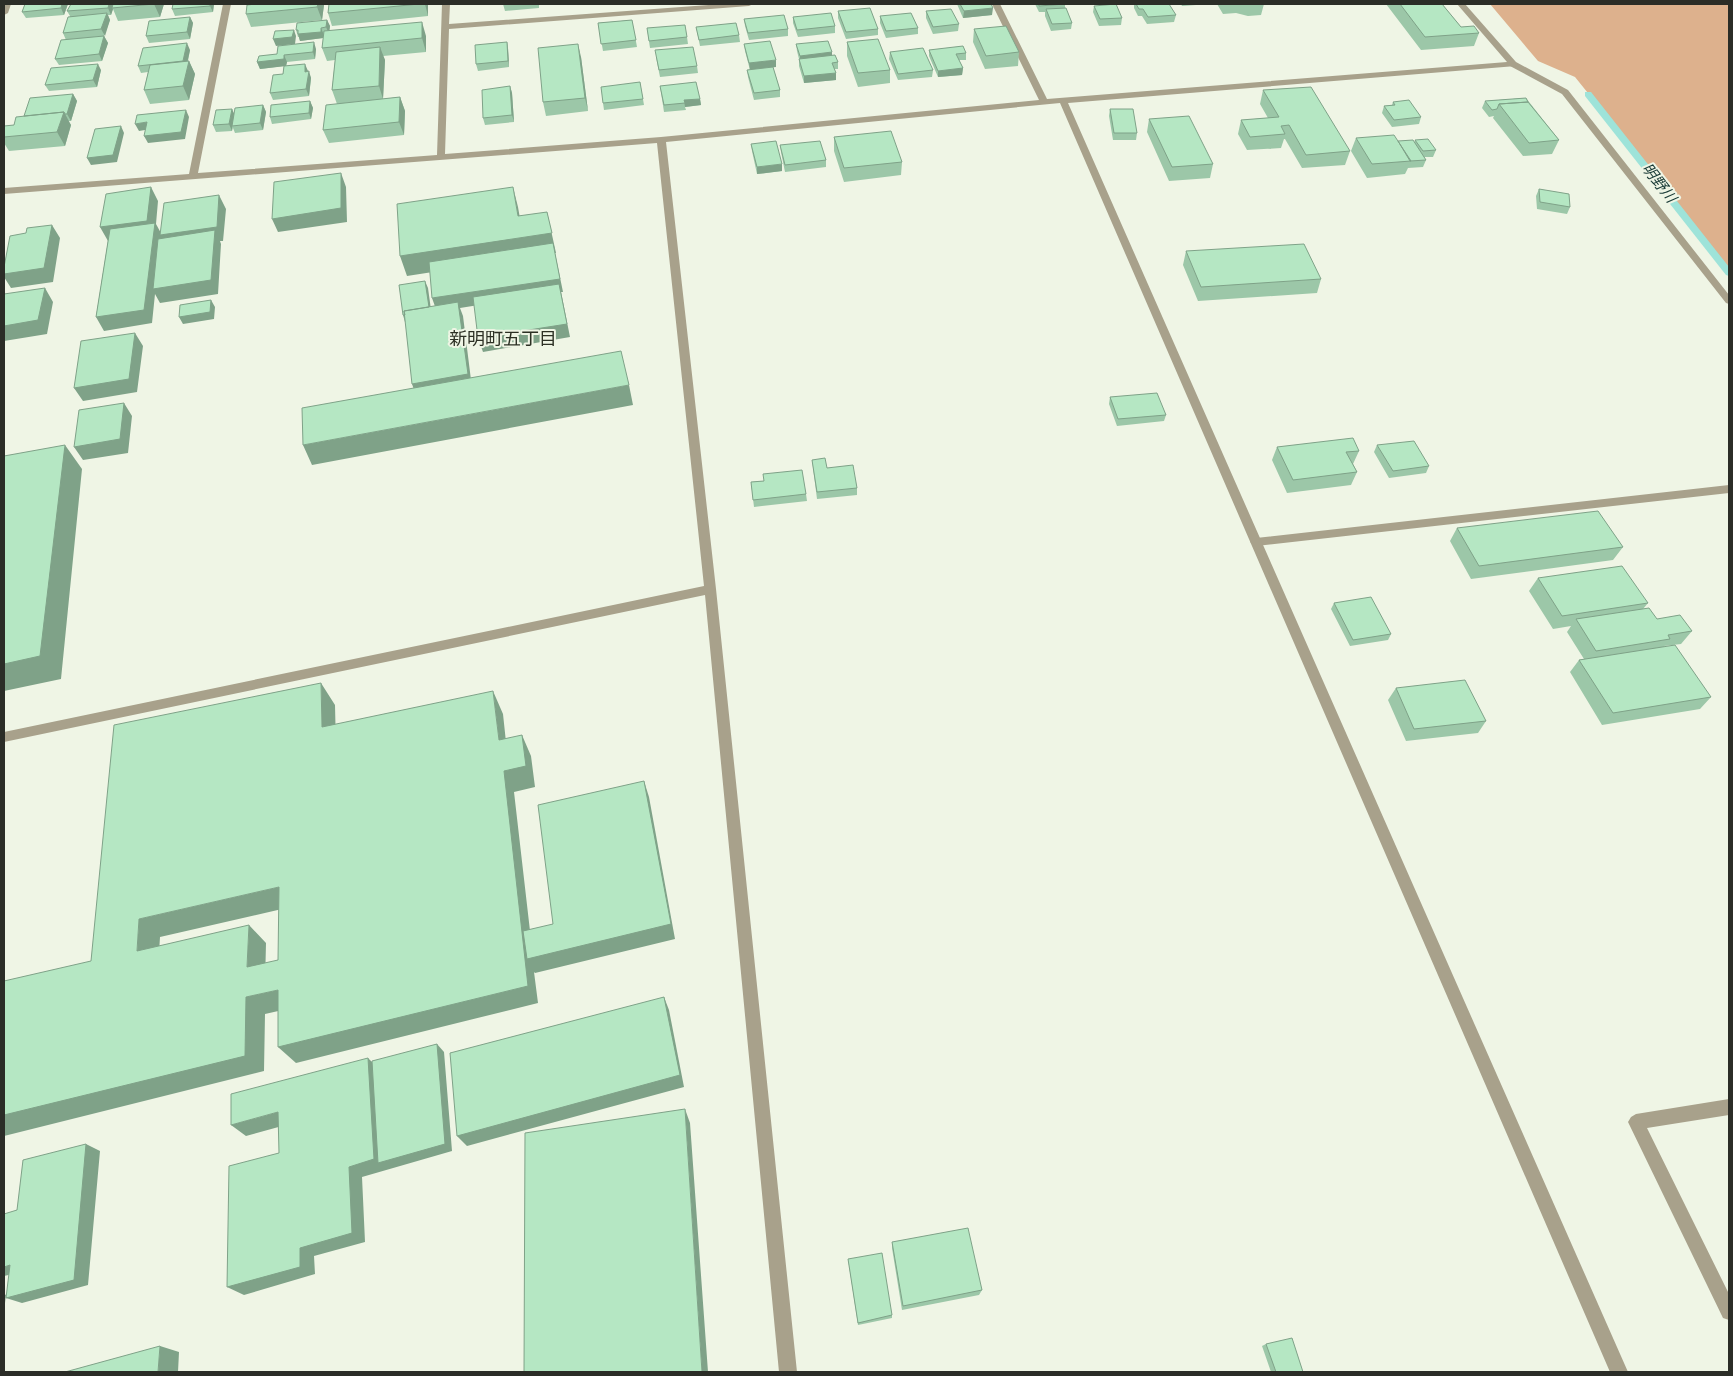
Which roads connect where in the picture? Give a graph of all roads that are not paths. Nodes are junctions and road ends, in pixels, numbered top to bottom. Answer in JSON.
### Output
{"nodes":[{"id":1,"x":8,"y":4,"type":"edge"},
{"id":2,"x":227,"y":4,"type":"edge"},
{"id":3,"x":446,"y":4,"type":"edge"},
{"id":4,"x":749,"y":4,"type":"edge"},
{"id":5,"x":996,"y":4,"type":"edge"},
{"id":6,"x":1461,"y":4,"type":"edge"},
{"id":7,"x":642,"y":8,"type":"edge"},
{"id":8,"x":4,"y":13,"type":"edge"},
{"id":9,"x":447,"y":27,"type":"junction"},
{"id":10,"x":1513,"y":64,"type":"junction"},
{"id":11,"x":1063,"y":101,"type":"junction"},
{"id":12,"x":1044,"y":102,"type":"junction"},
{"id":13,"x":661,"y":140,"type":"junction"},
{"id":14,"x":441,"y":156,"type":"junction"},
{"id":15,"x":193,"y":176,"type":"junction"},
{"id":16,"x":4,"y":191,"type":"edge"},
{"id":17,"x":1729,"y":301,"type":"edge"},
{"id":18,"x":1729,"y":489,"type":"edge"},
{"id":19,"x":1256,"y":542,"type":"junction"},
{"id":20,"x":710,"y":589,"type":"junction"},
{"id":21,"x":4,"y":737,"type":"edge"},
{"id":22,"x":1729,"y":1107,"type":"edge"},
{"id":23,"x":1729,"y":1312,"type":"edge"},
{"id":24,"x":788,"y":1372,"type":"edge"},
{"id":25,"x":1619,"y":1372,"type":"edge"}],
"edges":[{"from":1,"to":8,"type":"street"},
{"from":2,"to":15,"type":"street"},
{"from":3,"to":9,"type":"street"},
{"from":4,"to":7,"type":"street"},
{"from":5,"to":12,"type":"street"},
{"from":6,"to":10,"type":"street"},
{"from":7,"to":9,"type":"street"},
{"from":9,"to":14,"type":"street"},
{"from":10,"to":11,"type":"street"},
{"from":10,"to":17,"type":"street"},
{"from":11,"to":12,"type":"street"},
{"from":11,"to":19,"type":"street"},
{"from":12,"to":13,"type":"street"},
{"from":13,"to":14,"type":"street"},
{"from":13,"to":20,"type":"street"},
{"from":14,"to":15,"type":"street"},
{"from":15,"to":16,"type":"street"},
{"from":18,"to":19,"type":"street"},
{"from":19,"to":25,"type":"street"},
{"from":20,"to":21,"type":"street"},
{"from":20,"to":24,"type":"street"},
{"from":22,"to":23,"type":"street"}]}
